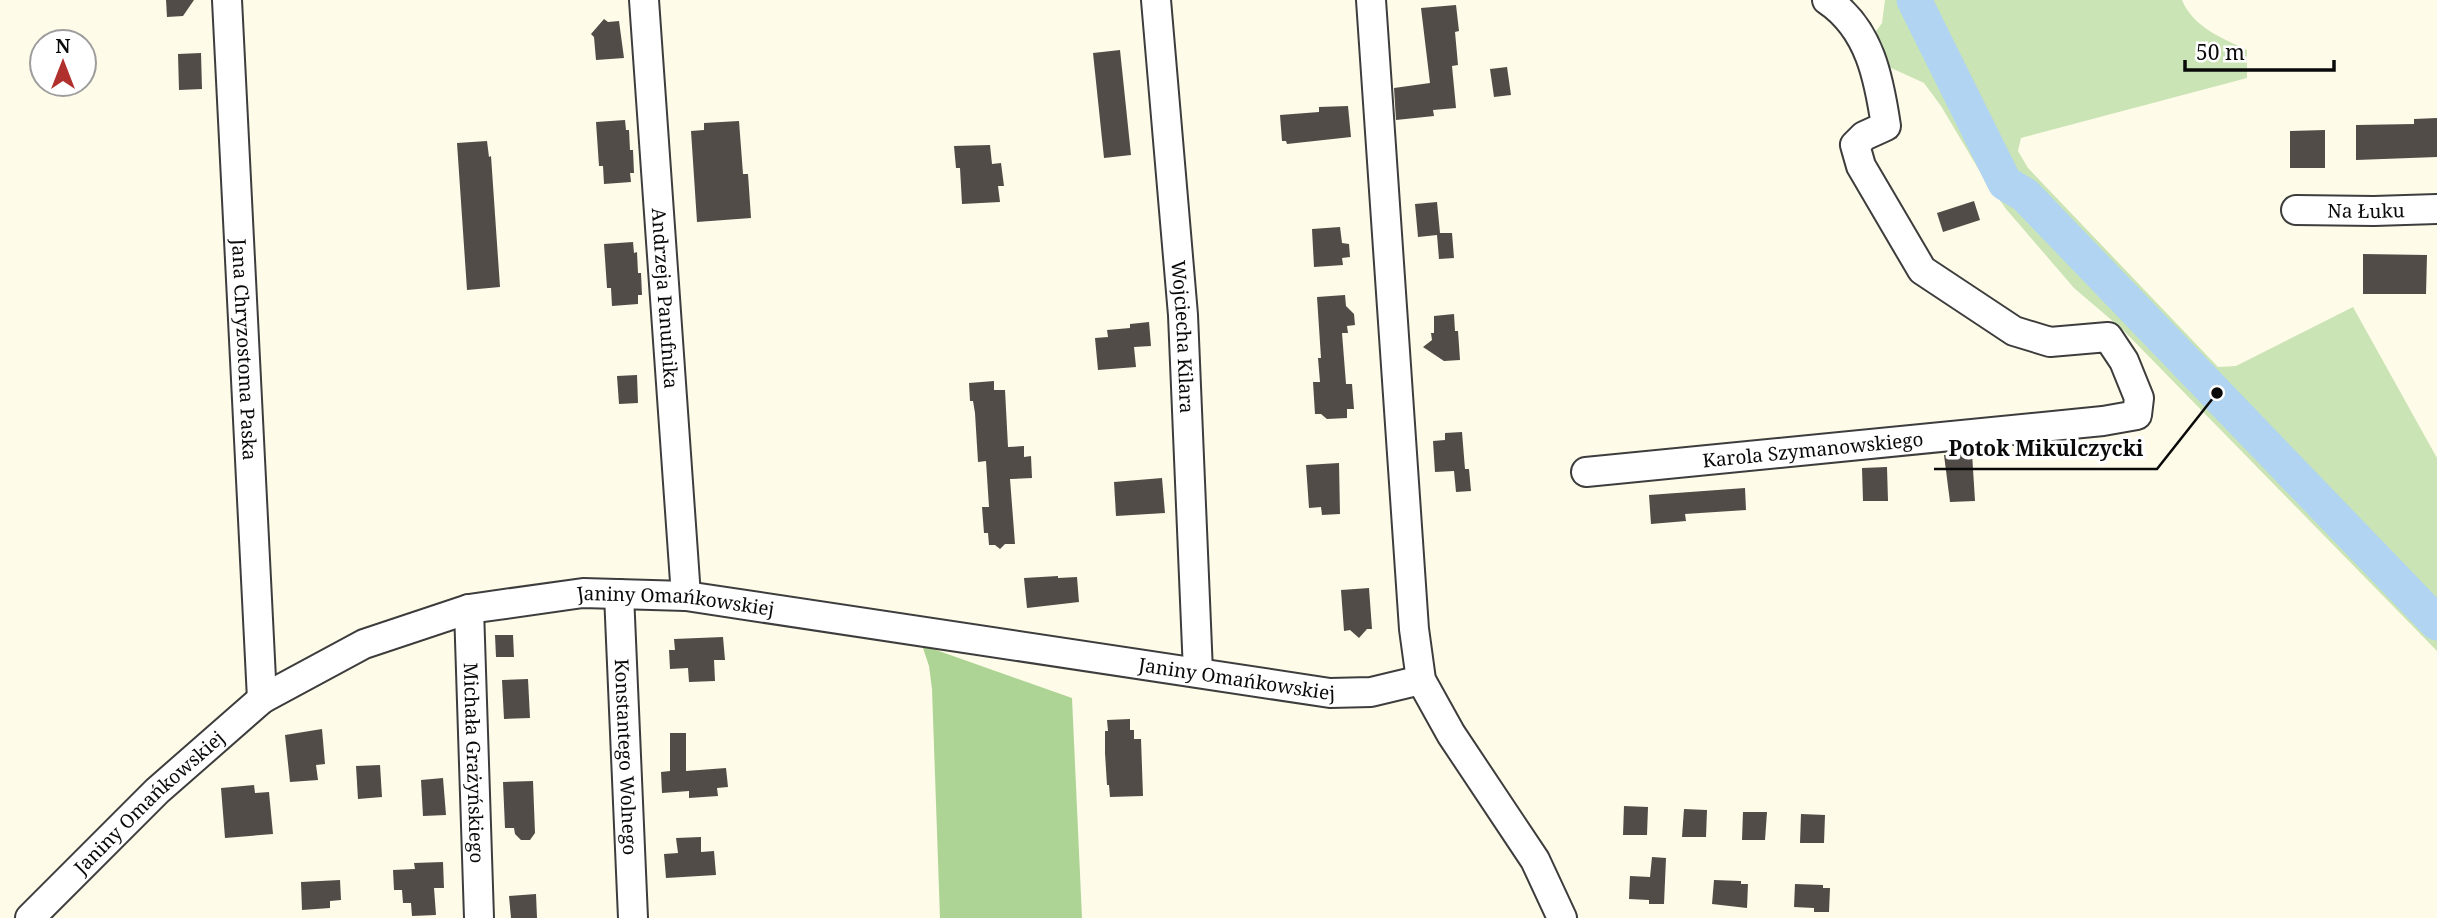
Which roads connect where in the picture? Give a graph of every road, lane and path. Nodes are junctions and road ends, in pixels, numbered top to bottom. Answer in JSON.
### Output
{"nodes":[{"id":1,"x":227,"y":0,"type":"edge"},
{"id":2,"x":644,"y":0,"type":"edge"},
{"id":3,"x":1156,"y":0,"type":"edge"},
{"id":4,"x":1371,"y":0,"type":"edge"},
{"id":5,"x":1827,"y":0,"type":"edge"},
{"id":6,"x":2437,"y":209,"type":"edge"},
{"id":7,"x":2296,"y":210,"type":"dead end"},
{"id":8,"x":1586,"y":472,"type":"dead end"},
{"id":9,"x":619,"y":594,"type":"junction"},
{"id":10,"x":686,"y":596,"type":"junction"},
{"id":11,"x":469,"y":609,"type":"junction"},
{"id":12,"x":1198,"y":673,"type":"junction"},
{"id":13,"x":1421,"y":680,"type":"junction"},
{"id":14,"x":262,"y":698,"type":"junction"},
{"id":15,"x":30,"y":918,"type":"edge"},
{"id":16,"x":479,"y":918,"type":"edge"},
{"id":17,"x":633,"y":918,"type":"edge"},
{"id":18,"x":1562,"y":918,"type":"edge"}],
"edges":[{"from":1,"to":14,"type":"street","name":"Jana Chryzostoma Paska"},
{"from":2,"to":10,"type":"street","name":"Andrzeja Panufnika"},
{"from":3,"to":12,"type":"street","name":"Wojciecha Kilara"},
{"from":4,"to":13,"type":"street"},
{"from":5,"to":8,"type":"street","name":"Karola Szymanowskiego"},
{"from":6,"to":7,"type":"street","name":"Na Łuku"},
{"from":9,"to":10,"type":"street","name":"Janiny Omańkowskiej"},
{"from":9,"to":11,"type":"street","name":"Janiny Omańkowskiej"},
{"from":9,"to":17,"type":"street","name":"Konstantego Wolnego"},
{"from":10,"to":12,"type":"street","name":"Janiny Omańkowskiej"},
{"from":11,"to":14,"type":"street","name":"Janiny Omańkowskiej"},
{"from":11,"to":16,"type":"street","name":"Michała Grażyńskiego"},
{"from":12,"to":13,"type":"street","name":"Janiny Omańkowskiej"},
{"from":13,"to":18,"type":"street"},
{"from":14,"to":15,"type":"street","name":"Janiny Omańkowskiej"}]}
